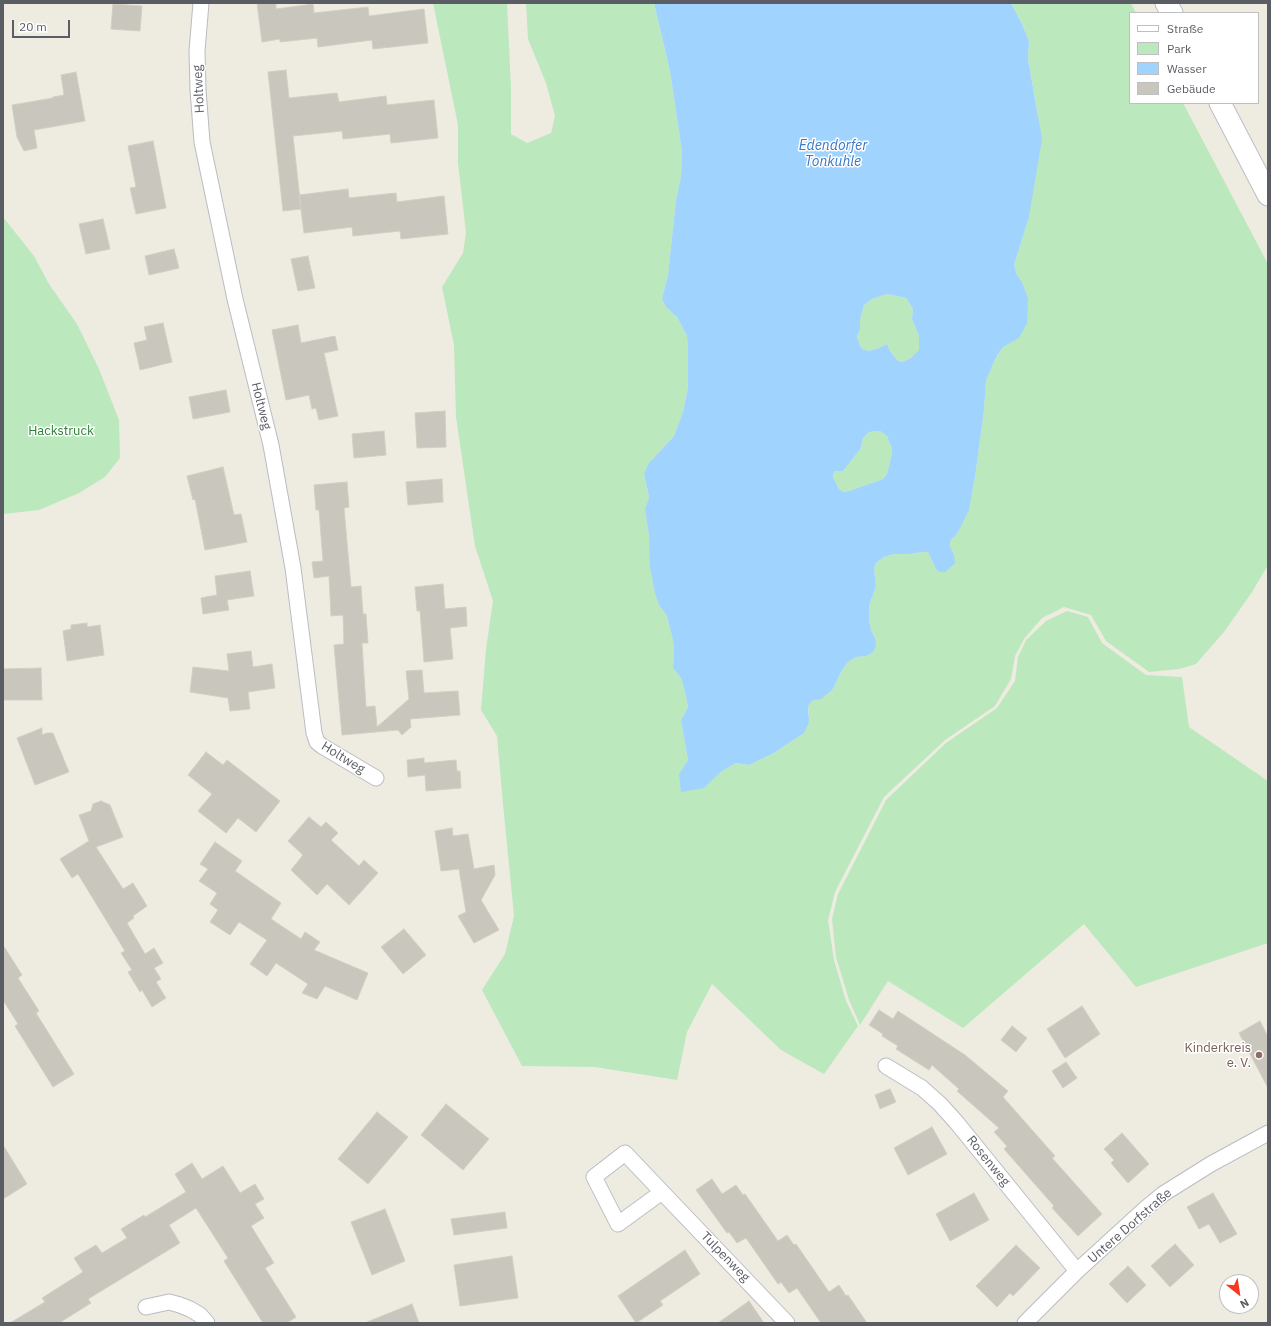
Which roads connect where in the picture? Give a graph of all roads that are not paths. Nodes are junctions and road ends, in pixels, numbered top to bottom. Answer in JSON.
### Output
{"nodes":[{"id":1,"x":201,"y":3,"type":"edge"},
{"id":2,"x":1166,"y":3,"type":"edge"},
{"id":3,"x":1171,"y":12,"type":"edge"},
{"id":4,"x":1221,"y":104,"type":"edge"},
{"id":5,"x":1268,"y":195,"type":"edge"},
{"id":6,"x":376,"y":778,"type":"dead end"},
{"id":7,"x":886,"y":1066,"type":"dead end"},
{"id":8,"x":1268,"y":1133,"type":"edge"},
{"id":9,"x":662,"y":1192,"type":"junction"},
{"id":10,"x":1077,"y":1272,"type":"junction"},
{"id":11,"x":146,"y":1307,"type":"dead end"},
{"id":12,"x":207,"y":1323,"type":"edge"},
{"id":13,"x":788,"y":1323,"type":"edge"},
{"id":14,"x":1025,"y":1323,"type":"edge"}],
"edges":[{"from":1,"to":6,"type":"street","name":"Holtweg"},
{"from":2,"to":3,"type":"street"},
{"from":4,"to":5,"type":"street"},
{"from":7,"to":10,"type":"street","name":"Rosenweg"},
{"from":8,"to":10,"type":"street","name":"Untere Dorfstraße"},
{"from":9,"to":9,"type":"street","name":"Tulpenweg"},
{"from":9,"to":13,"type":"street","name":"Tulpenweg"},
{"from":10,"to":14,"type":"street","name":"Untere Dorfstraße"},
{"from":11,"to":12,"type":"street"}]}
